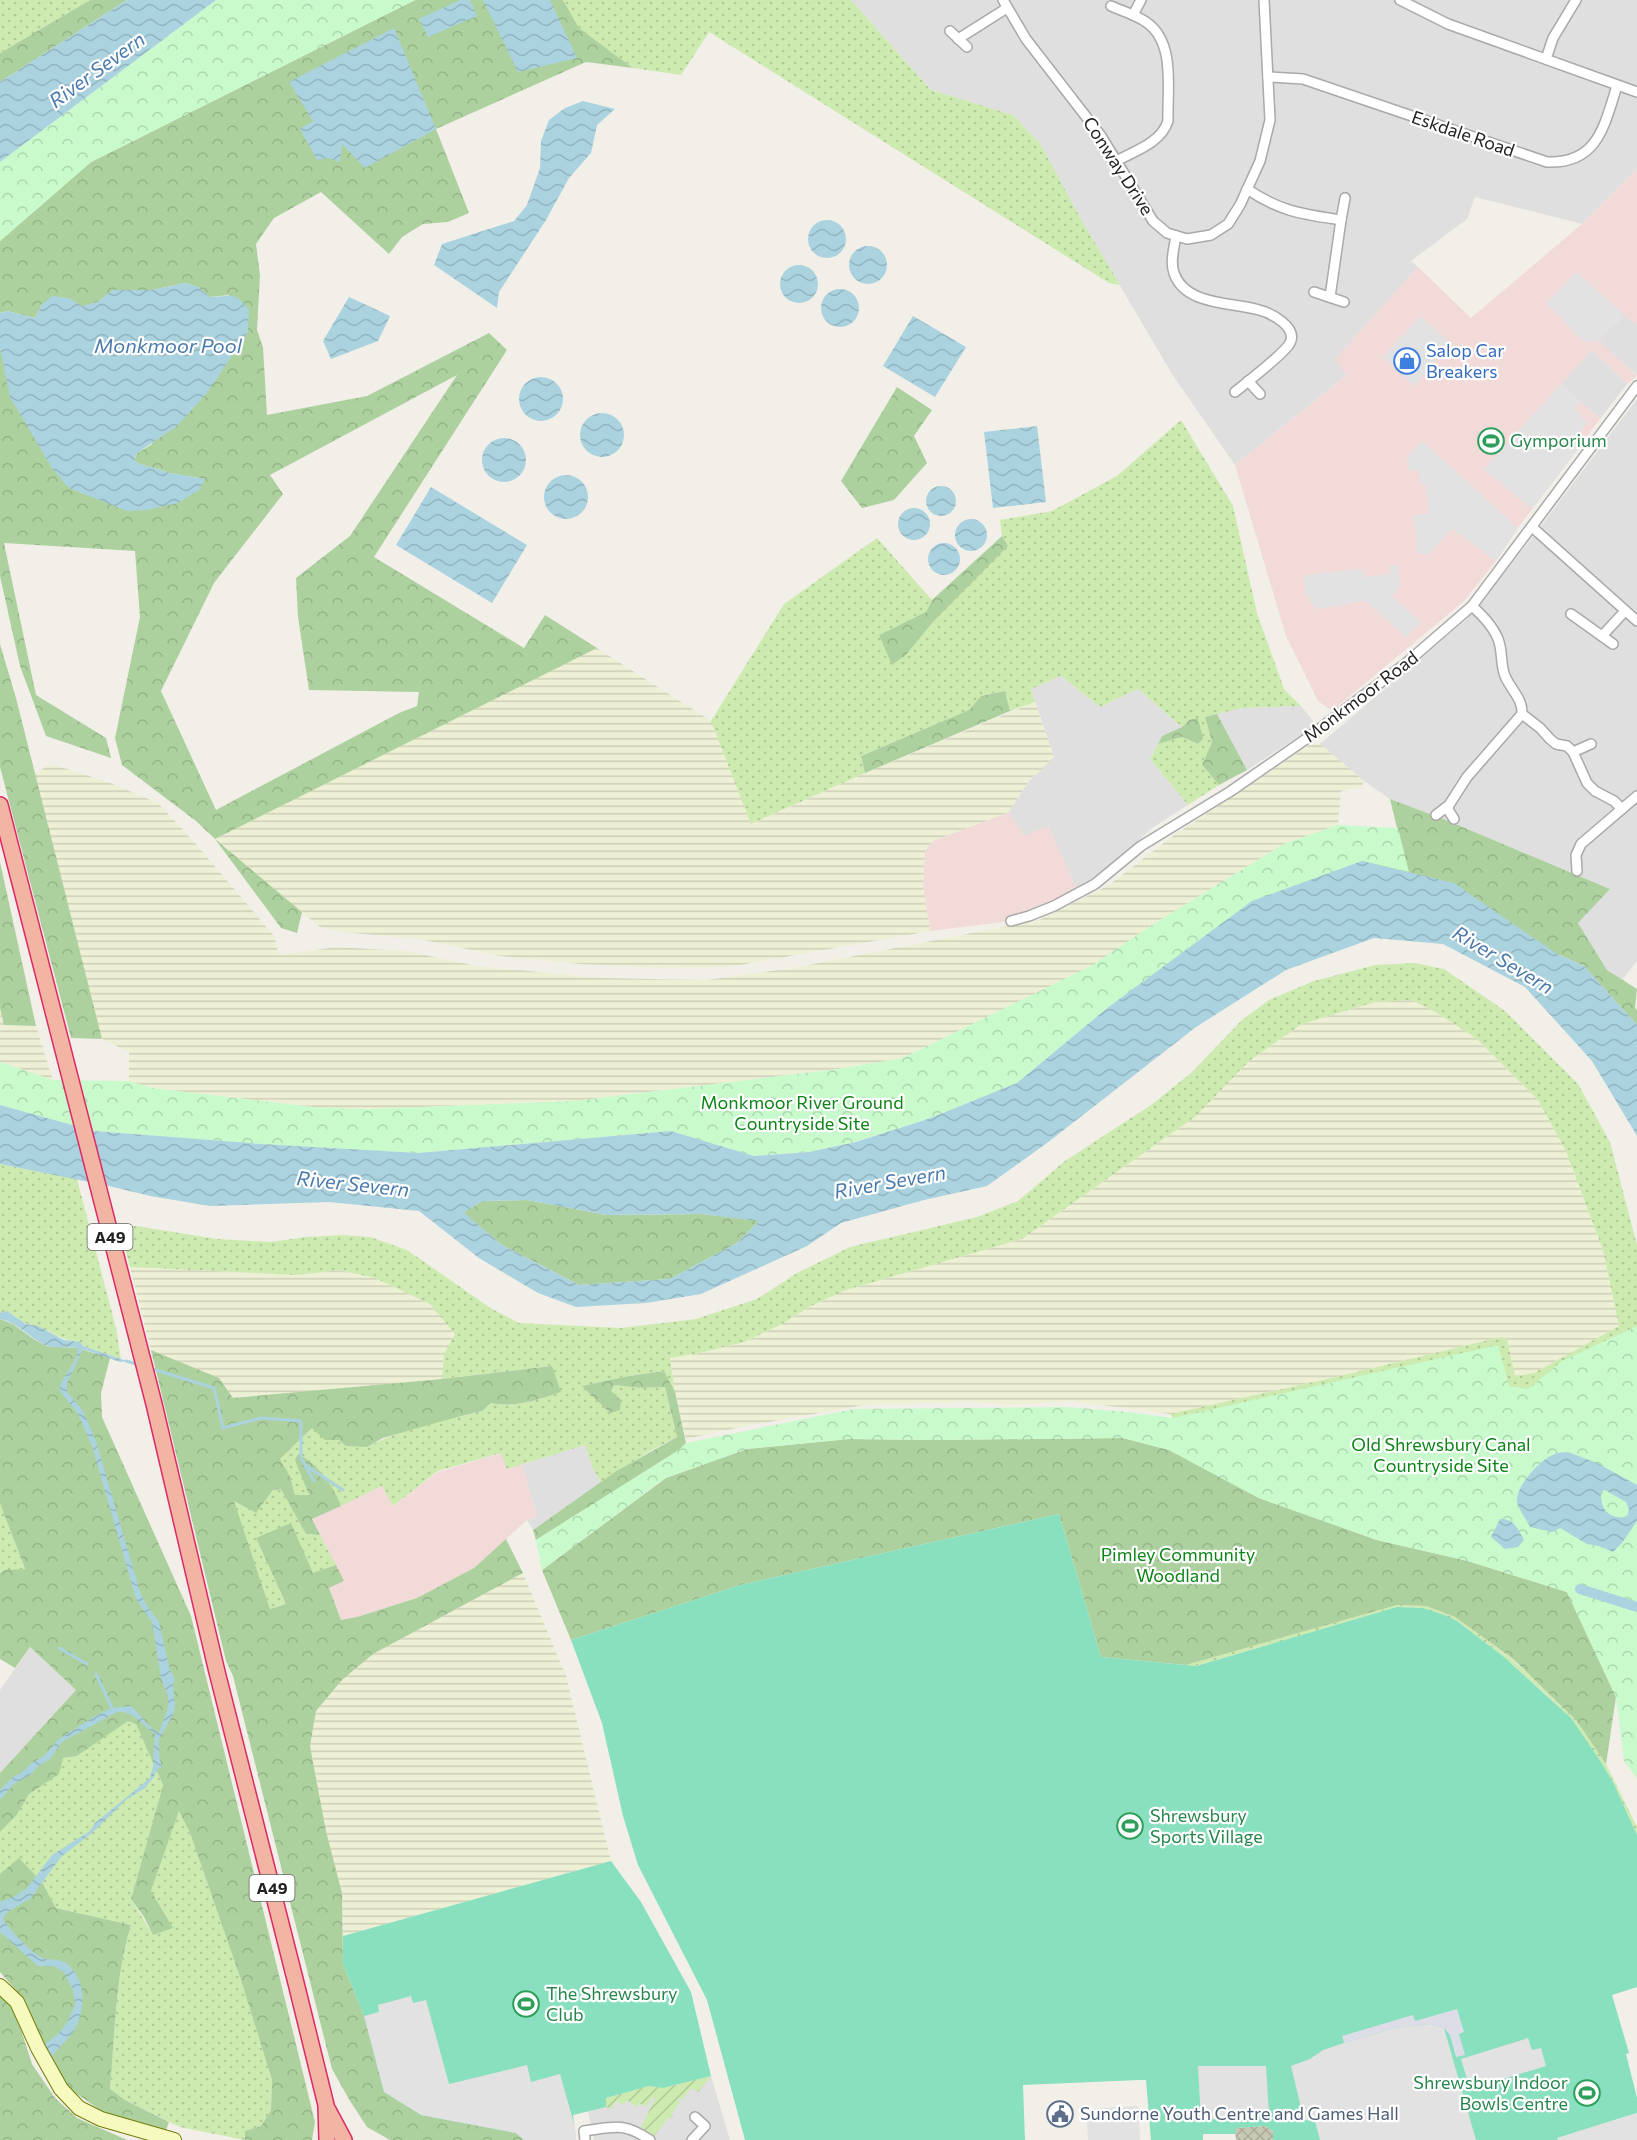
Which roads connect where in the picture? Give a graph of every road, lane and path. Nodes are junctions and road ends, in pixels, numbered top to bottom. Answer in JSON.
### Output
{"nodes":[{"id":1,"x":1141,"y":0,"type":"edge"},
{"id":2,"x":1264,"y":0,"type":"edge"},
{"id":3,"x":1400,"y":0,"type":"edge"},
{"id":4,"x":1576,"y":0,"type":"edge"},
{"id":5,"x":1005,"y":4,"type":"edge"},
{"id":6,"x":1419,"y":4,"type":"edge"},
{"id":7,"x":1111,"y":6,"type":"dead end"},
{"id":8,"x":1133,"y":15,"type":"junction"},
{"id":9,"x":950,"y":31,"type":"dead end"},
{"id":10,"x":958,"y":39,"type":"junction"},
{"id":11,"x":967,"y":47,"type":"dead end"},
{"id":12,"x":1546,"y":59,"type":"junction"},
{"id":13,"x":1268,"y":77,"type":"junction"},
{"id":14,"x":1617,"y":86,"type":"junction"},
{"id":15,"x":1637,"y":92,"type":"edge"},
{"id":16,"x":1116,"y":161,"type":"junction"},
{"id":17,"x":1247,"y":189,"type":"junction"},
{"id":18,"x":1345,"y":198,"type":"dead end"},
{"id":19,"x":1341,"y":220,"type":"junction"},
{"id":20,"x":1176,"y":236,"type":"junction"},
{"id":21,"x":1314,"y":292,"type":"dead end"},
{"id":22,"x":1330,"y":297,"type":"junction"},
{"id":23,"x":1344,"y":302,"type":"dead end"},
{"id":24,"x":1248,"y":381,"type":"junction"},
{"id":25,"x":1637,"y":386,"type":"edge"},
{"id":26,"x":1235,"y":392,"type":"dead end"},
{"id":27,"x":1260,"y":394,"type":"dead end"},
{"id":28,"x":1532,"y":527,"type":"junction"},
{"id":29,"x":1472,"y":606,"type":"junction"},
{"id":30,"x":1625,"y":611,"type":"junction"},
{"id":31,"x":1571,"y":614,"type":"dead end"},
{"id":32,"x":1637,"y":621,"type":"edge"},
{"id":33,"x":1602,"y":636,"type":"junction"},
{"id":34,"x":1613,"y":644,"type":"dead end"},
{"id":35,"x":1522,"y":714,"type":"junction"},
{"id":36,"x":1591,"y":744,"type":"dead end"},
{"id":37,"x":1573,"y":752,"type":"junction"},
{"id":38,"x":1637,"y":796,"type":"edge"},
{"id":39,"x":0,"y":805,"type":"edge"},
{"id":40,"x":1446,"y":808,"type":"junction"},
{"id":41,"x":1622,"y":809,"type":"junction"},
{"id":42,"x":1436,"y":815,"type":"dead end"},
{"id":43,"x":1454,"y":819,"type":"dead end"},
{"id":44,"x":1564,"y":864,"type":"dead end"},
{"id":45,"x":1011,"y":921,"type":"dead end"},
{"id":46,"x":0,"y":1986,"type":"edge"},
{"id":47,"x":326,"y":2105,"type":"junction"},
{"id":48,"x":695,"y":2117,"type":"dead end"},
{"id":49,"x":585,"y":2136,"type":"edge"},
{"id":50,"x":174,"y":2140,"type":"edge"},
{"id":51,"x":327,"y":2140,"type":"edge"},
{"id":52,"x":344,"y":2140,"type":"edge"},
{"id":53,"x":650,"y":2140,"type":"edge"},
{"id":54,"x":692,"y":2140,"type":"edge"}],
"edges":[{"from":1,"to":8,"type":"street"},
{"from":2,"to":13,"type":"street"},
{"from":3,"to":6,"type":"street"},
{"from":4,"to":12,"type":"street"},
{"from":5,"to":10,"type":"street"},
{"from":5,"to":16,"type":"street","name":"Conway Drive"},
{"from":6,"to":12,"type":"street"},
{"from":7,"to":8,"type":"street"},
{"from":8,"to":16,"type":"street"},
{"from":9,"to":10,"type":"street"},
{"from":10,"to":11,"type":"street"},
{"from":12,"to":14,"type":"street"},
{"from":13,"to":14,"type":"street","name":"Eskdale Road"},
{"from":13,"to":17,"type":"street"},
{"from":14,"to":15,"type":"street"},
{"from":16,"to":20,"type":"street","name":"Conway Drive"},
{"from":17,"to":19,"type":"street"},
{"from":17,"to":20,"type":"street"},
{"from":18,"to":19,"type":"street"},
{"from":19,"to":22,"type":"street"},
{"from":20,"to":24,"type":"street"},
{"from":21,"to":22,"type":"street"},
{"from":22,"to":23,"type":"street"},
{"from":24,"to":26,"type":"street"},
{"from":24,"to":27,"type":"street"},
{"from":25,"to":28,"type":"street","name":"Monkmoor Road"},
{"from":28,"to":29,"type":"street","name":"Monkmoor Road"},
{"from":28,"to":30,"type":"street"},
{"from":29,"to":35,"type":"street"},
{"from":29,"to":45,"type":"street","name":"Monkmoor Road"},
{"from":30,"to":32,"type":"street"},
{"from":30,"to":33,"type":"street"},
{"from":31,"to":33,"type":"street"},
{"from":33,"to":34,"type":"street"},
{"from":35,"to":37,"type":"street"},
{"from":35,"to":40,"type":"street"},
{"from":36,"to":37,"type":"street"},
{"from":37,"to":41,"type":"street"},
{"from":38,"to":41,"type":"street"},
{"from":39,"to":47,"type":"highway","number":"A49"},
{"from":40,"to":42,"type":"street"},
{"from":40,"to":43,"type":"street"},
{"from":41,"to":44,"type":"street"},
{"from":46,"to":50,"type":"main road"},
{"from":47,"to":51,"type":"highway","number":"A49"},
{"from":47,"to":52,"type":"highway","number":"A49"},
{"from":48,"to":54,"type":"street"},
{"from":49,"to":53,"type":"street"}]}
